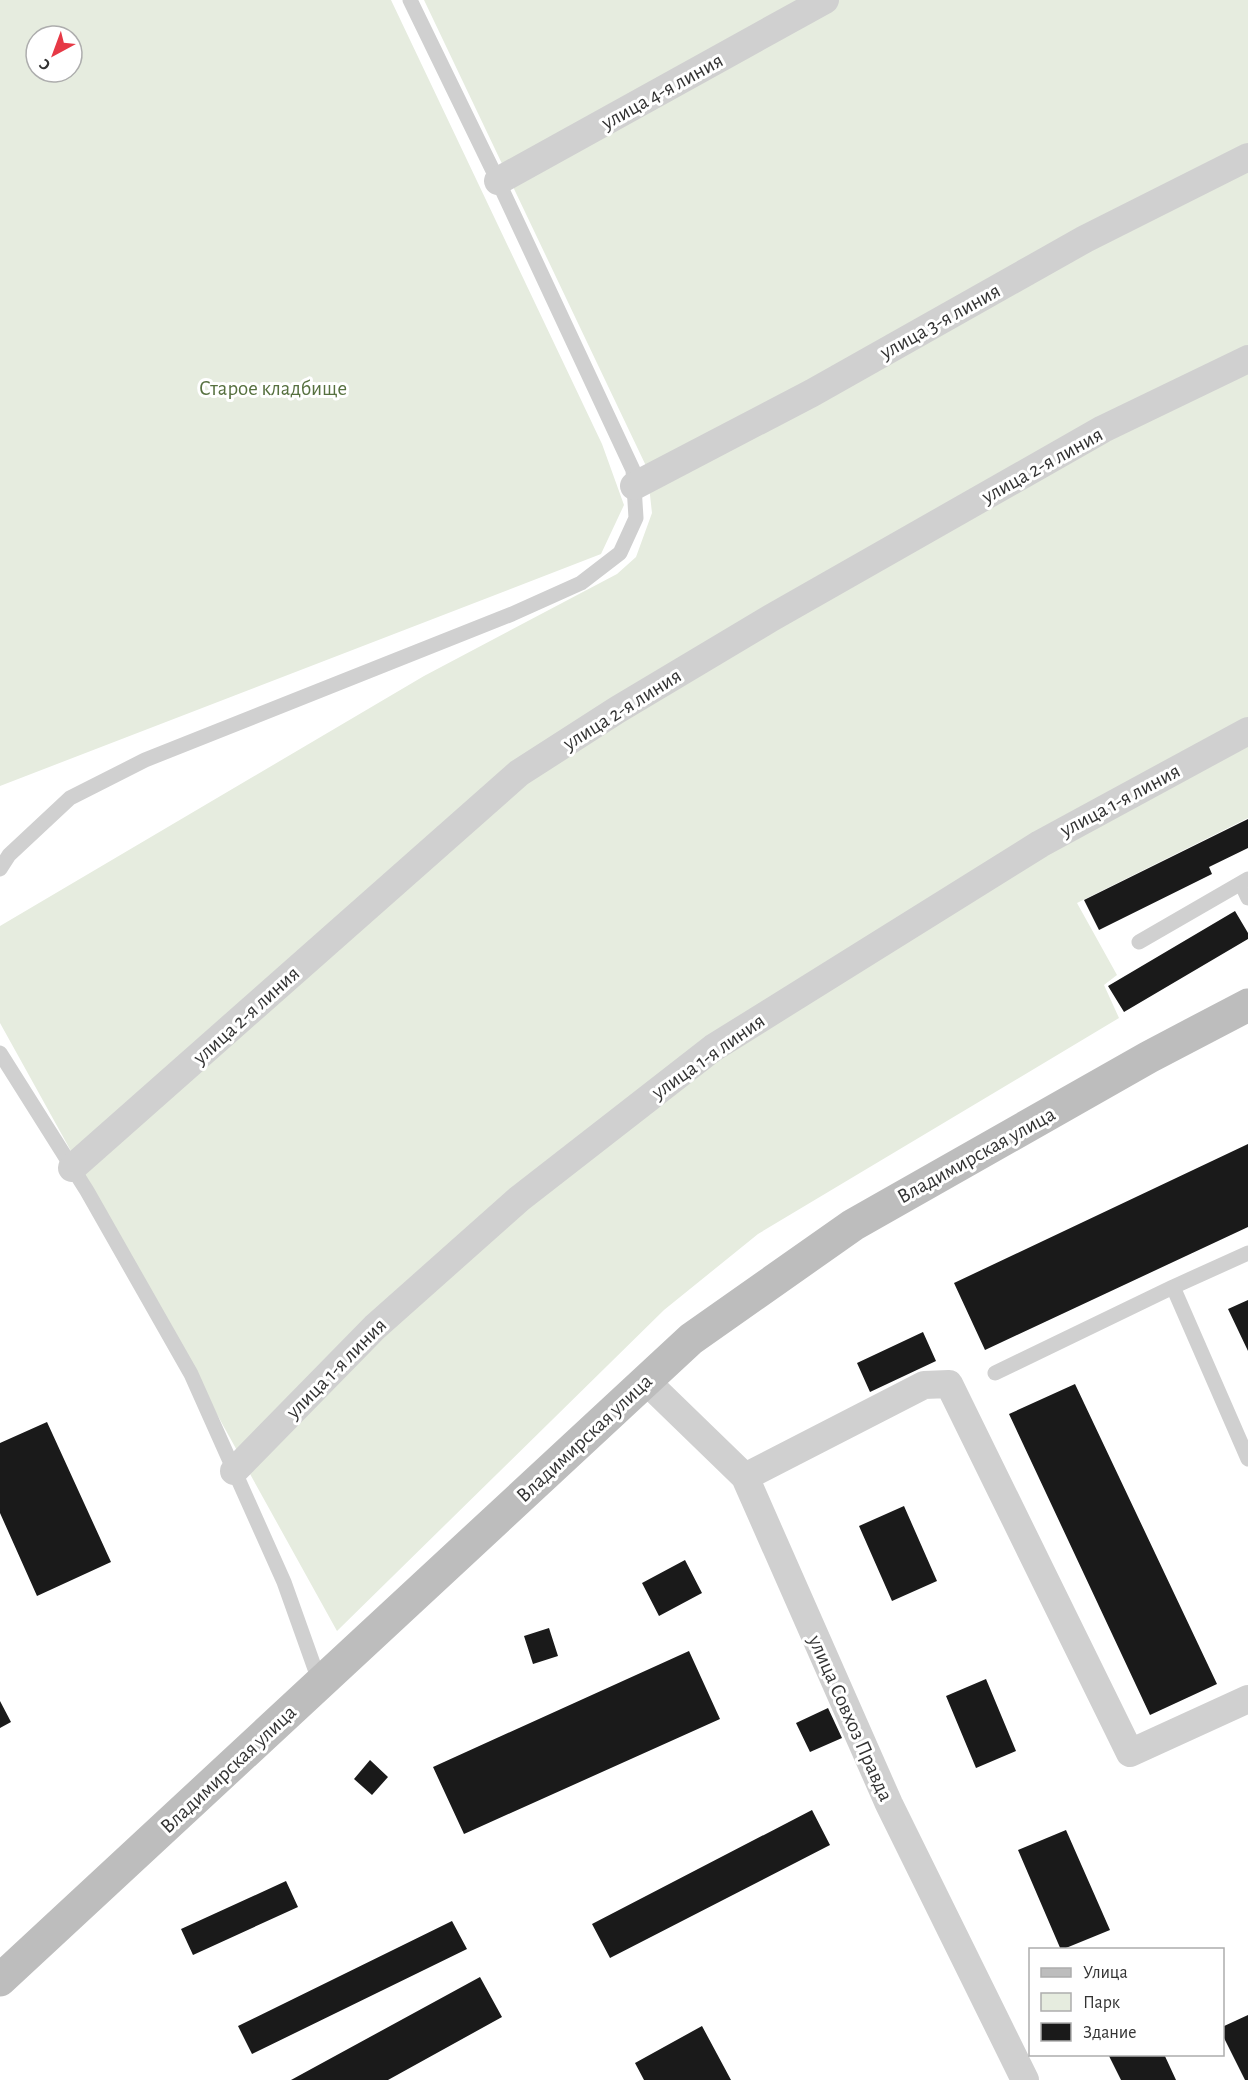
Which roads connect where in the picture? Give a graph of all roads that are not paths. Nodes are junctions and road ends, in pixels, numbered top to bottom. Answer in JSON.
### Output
{"nodes":[{"id":1,"x":410,"y":0,"type":"edge"},
{"id":2,"x":825,"y":0,"type":"edge"},
{"id":3,"x":1248,"y":157,"type":"edge"},
{"id":4,"x":498,"y":181,"type":"junction"},
{"id":5,"x":1248,"y":359,"type":"edge"},
{"id":6,"x":633,"y":486,"type":"junction"},
{"id":7,"x":1248,"y":731,"type":"edge"},
{"id":8,"x":0,"y":869,"type":"edge"},
{"id":9,"x":1245,"y":881,"type":"edge"},
{"id":10,"x":1248,"y":898,"type":"edge"},
{"id":11,"x":1139,"y":942,"type":"dead end"},
{"id":12,"x":1248,"y":1005,"type":"edge"},
{"id":13,"x":0,"y":1053,"type":"edge"},
{"id":14,"x":72,"y":1168,"type":"junction"},
{"id":15,"x":1248,"y":1253,"type":"edge"},
{"id":16,"x":1173,"y":1287,"type":"junction"},
{"id":17,"x":994,"y":1373,"type":"dead end"},
{"id":18,"x":646,"y":1381,"type":"junction"},
{"id":19,"x":1248,"y":1459,"type":"edge"},
{"id":20,"x":234,"y":1471,"type":"junction"},
{"id":21,"x":745,"y":1478,"type":"junction"},
{"id":22,"x":320,"y":1683,"type":"junction"},
{"id":23,"x":1248,"y":1699,"type":"edge"},
{"id":24,"x":0,"y":1980,"type":"edge"},
{"id":25,"x":1025,"y":2080,"type":"edge"}],
"edges":[{"from":1,"to":4,"type":"lane"},
{"from":2,"to":4,"type":"street","name":"улица 4-я линия"},
{"from":3,"to":6,"type":"street","name":"улица 3-я линия"},
{"from":4,"to":6,"type":"lane"},
{"from":5,"to":14,"type":"street","name":"улица 2-я линия"},
{"from":6,"to":8,"type":"lane"},
{"from":7,"to":20,"type":"street","name":"улица 1-я линия"},
{"from":9,"to":10,"type":"lane"},
{"from":9,"to":11,"type":"lane"},
{"from":12,"to":18,"type":"street","name":"Владимирская улица"},
{"from":13,"to":14,"type":"lane"},
{"from":14,"to":20,"type":"lane"},
{"from":15,"to":16,"type":"lane"},
{"from":16,"to":17,"type":"lane"},
{"from":16,"to":19,"type":"lane"},
{"from":18,"to":21,"type":"street","name":"улица Совхоз Правда"},
{"from":18,"to":22,"type":"street","name":"Владимирская улица"},
{"from":20,"to":22,"type":"lane"},
{"from":21,"to":23,"type":"street"},
{"from":21,"to":25,"type":"street","name":"улица Совхоз Правда"},
{"from":22,"to":24,"type":"street","name":"Владимирская улица"}]}
